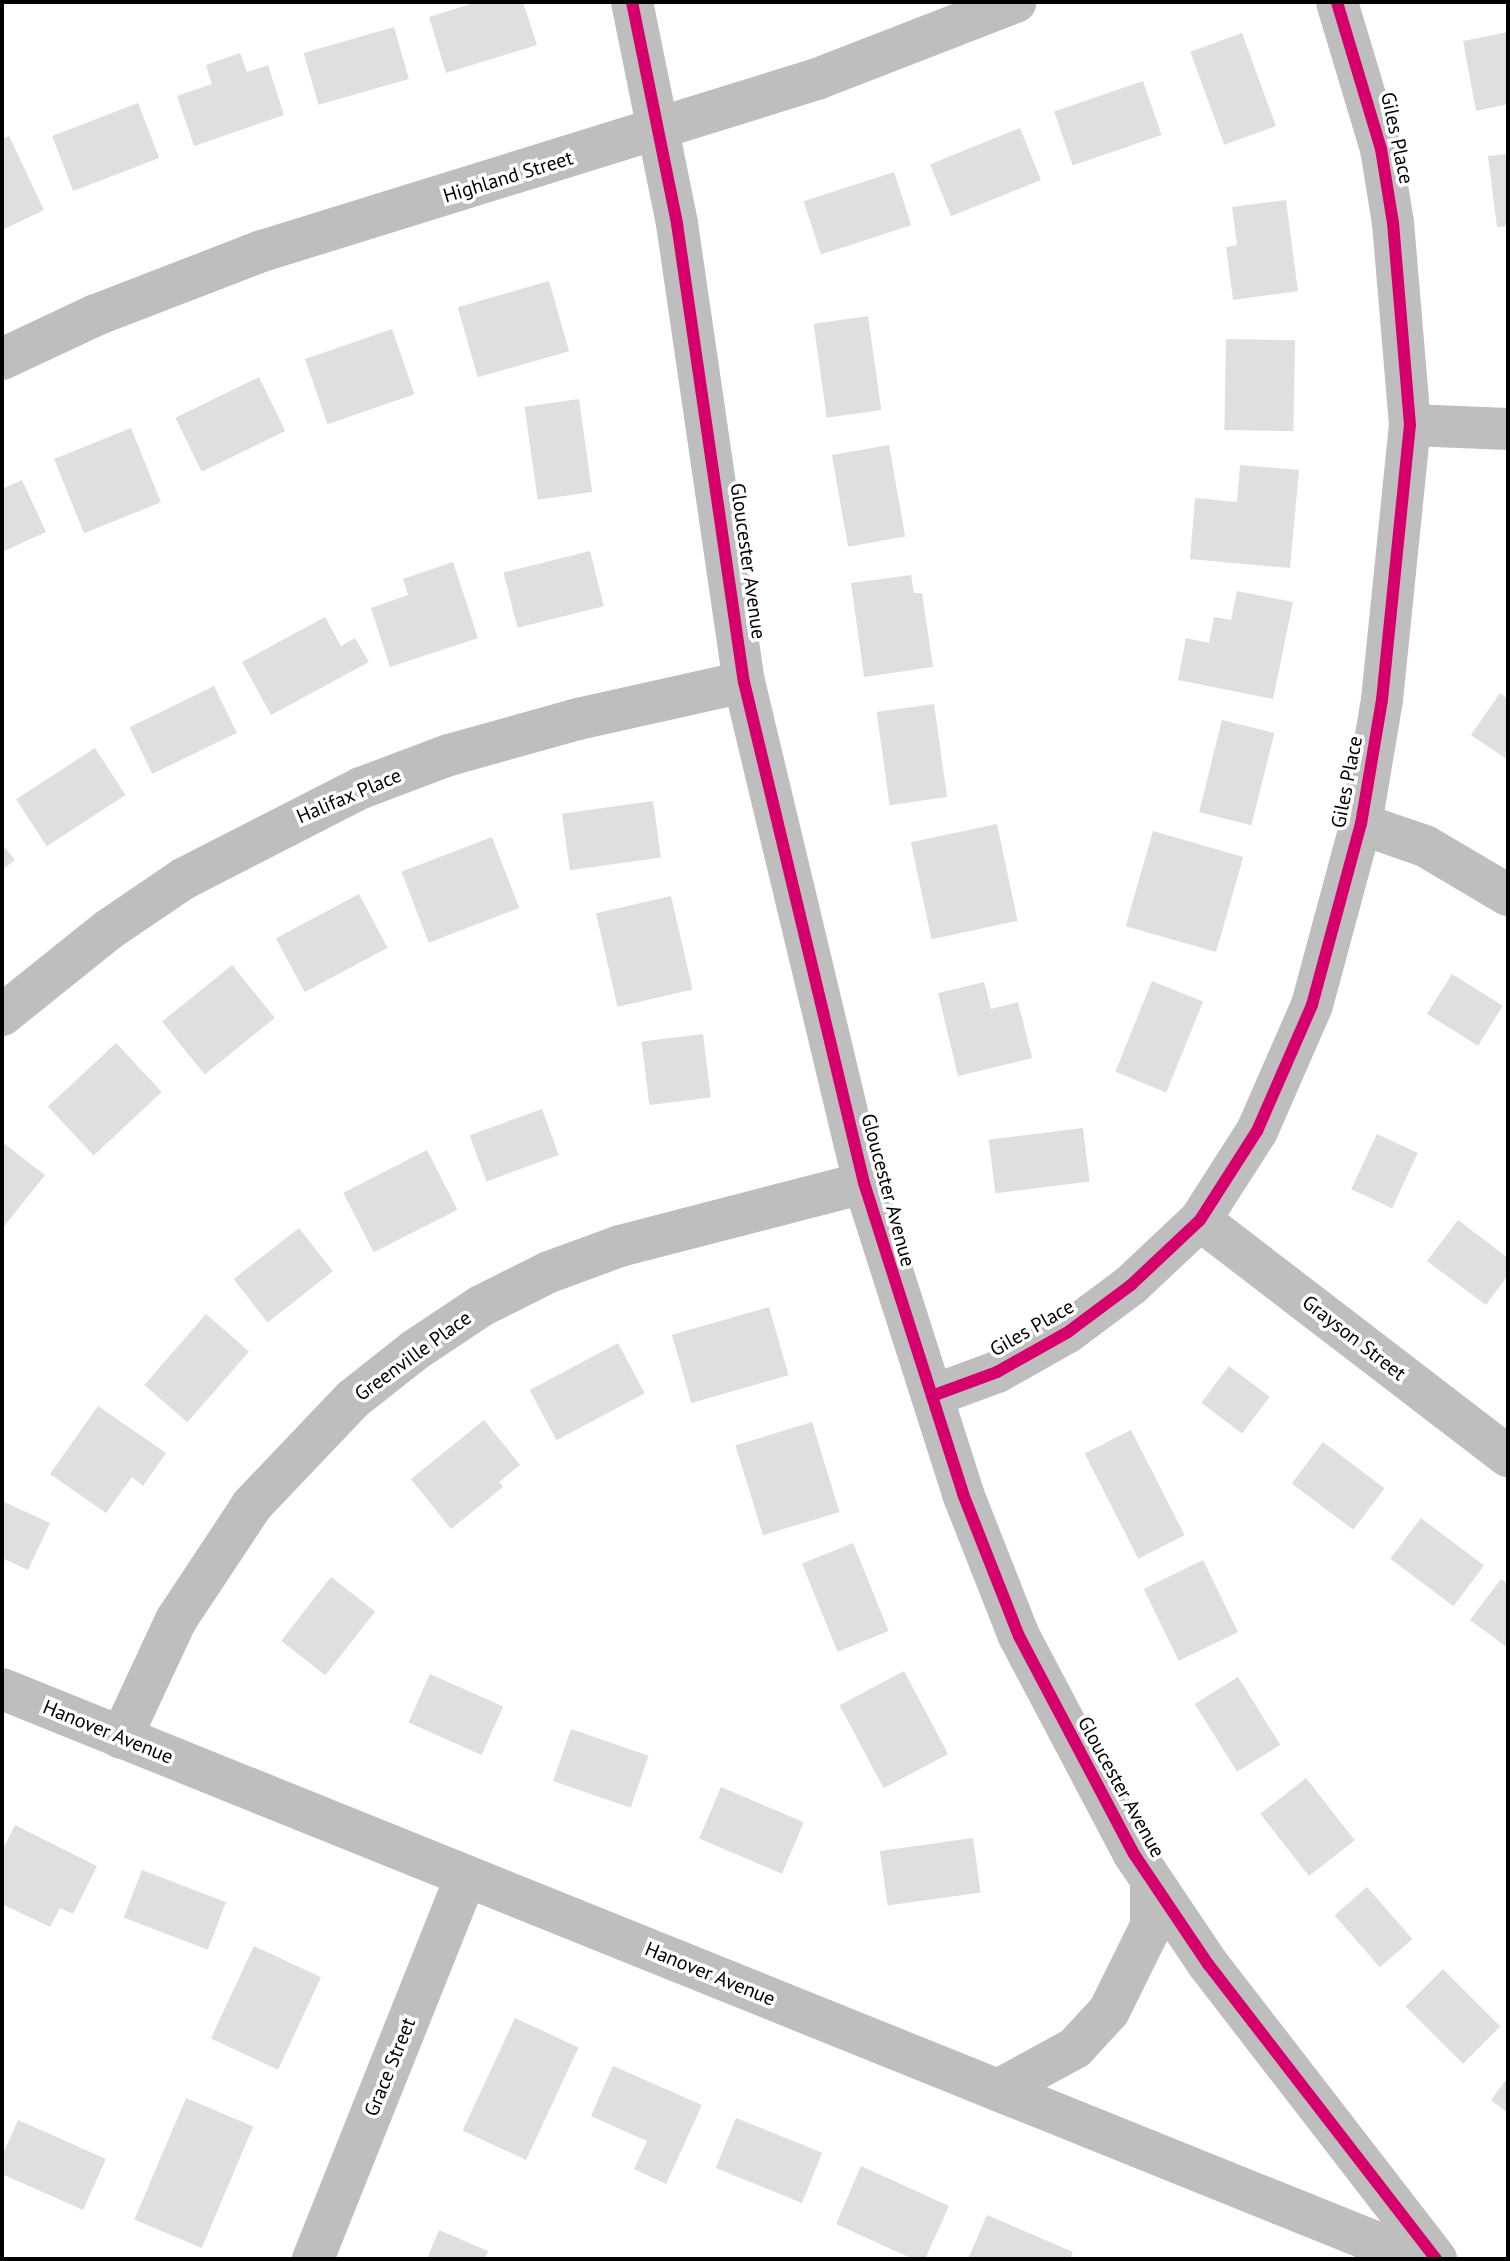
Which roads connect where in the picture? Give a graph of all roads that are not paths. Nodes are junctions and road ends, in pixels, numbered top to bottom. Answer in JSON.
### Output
{"nodes":[{"id":1,"x":632,"y":2,"type":"edge"},
{"id":2,"x":1016,"y":2,"type":"edge"},
{"id":3,"x":1337,"y":2,"type":"edge"},
{"id":4,"x":659,"y":130,"type":"junction"},
{"id":5,"x":2,"y":359,"type":"edge"},
{"id":6,"x":1410,"y":425,"type":"junction"},
{"id":7,"x":1508,"y":429,"type":"edge"},
{"id":8,"x":744,"y":682,"type":"junction"},
{"id":9,"x":1361,"y":824,"type":"junction"},
{"id":10,"x":1508,"y":895,"type":"edge"},
{"id":11,"x":2,"y":1015,"type":"edge"},
{"id":12,"x":864,"y":1183,"type":"junction"},
{"id":13,"x":1200,"y":1220,"type":"junction"},
{"id":14,"x":932,"y":1396,"type":"junction"},
{"id":15,"x":1508,"y":1456,"type":"edge"},
{"id":16,"x":2,"y":1689,"type":"edge"},
{"id":17,"x":121,"y":1738,"type":"junction"},
{"id":18,"x":466,"y":1876,"type":"junction"},
{"id":19,"x":1151,"y":1880,"type":"junction"},
{"id":20,"x":998,"y":2090,"type":"junction"},
{"id":21,"x":313,"y":2259,"type":"edge"},
{"id":22,"x":1417,"y":2259,"type":"edge"},
{"id":23,"x":1436,"y":2259,"type":"edge"}],
"edges":[{"from":1,"to":4,"type":"street","name":"Gloucester Avenue"},
{"from":2,"to":4,"type":"street","name":"Highland Street"},
{"from":3,"to":6,"type":"street","name":"Giles Place"},
{"from":4,"to":5,"type":"street","name":"Highland Street"},
{"from":4,"to":8,"type":"street","name":"Gloucester Avenue"},
{"from":6,"to":7,"type":"street"},
{"from":6,"to":9,"type":"street","name":"Giles Place"},
{"from":8,"to":11,"type":"street","name":"Halifax Place"},
{"from":8,"to":12,"type":"street","name":"Gloucester Avenue"},
{"from":9,"to":10,"type":"street"},
{"from":9,"to":13,"type":"street","name":"Giles Place"},
{"from":12,"to":14,"type":"street","name":"Gloucester Avenue"},
{"from":12,"to":17,"type":"street","name":"Greenville Place"},
{"from":13,"to":14,"type":"street","name":"Giles Place"},
{"from":13,"to":15,"type":"street","name":"Grayson Street"},
{"from":14,"to":19,"type":"street","name":"Gloucester Avenue"},
{"from":16,"to":17,"type":"street","name":"Hanover Avenue"},
{"from":17,"to":18,"type":"street","name":"Hanover Avenue"},
{"from":18,"to":20,"type":"street","name":"Hanover Avenue"},
{"from":18,"to":21,"type":"street","name":"Grace Street"},
{"from":19,"to":20,"type":"street","name":"Gloucester Avenue"},
{"from":19,"to":23,"type":"street","name":"Gloucester Avenue"},
{"from":20,"to":22,"type":"street","name":"Hanover Avenue"}]}
